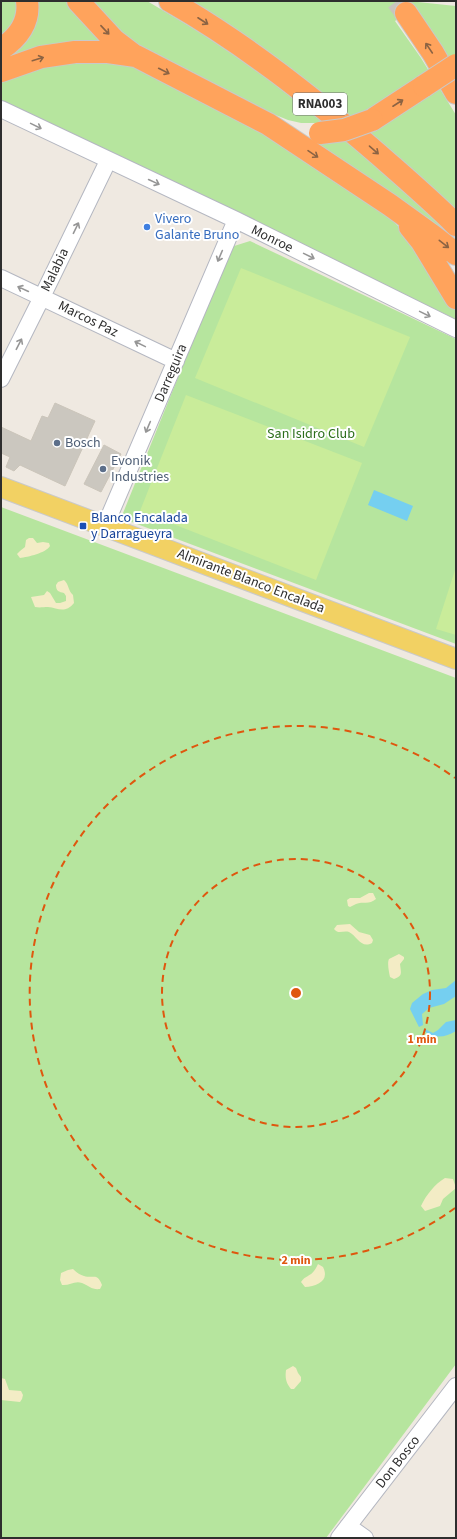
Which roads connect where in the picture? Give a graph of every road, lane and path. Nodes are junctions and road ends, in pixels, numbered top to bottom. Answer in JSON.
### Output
{"nodes":[{"id":1,"x":27,"y":1,"type":"edge"},
{"id":2,"x":78,"y":1,"type":"edge"},
{"id":3,"x":170,"y":1,"type":"edge"},
{"id":4,"x":406,"y":13,"type":"tunnel mouth"},
{"id":5,"x":1,"y":50,"type":"edge"},
{"id":6,"x":136,"y":56,"type":"junction"},
{"id":7,"x":456,"y":65,"type":"edge"},
{"id":8,"x":1,"y":71,"type":"edge"},
{"id":9,"x":456,"y":93,"type":"edge"},
{"id":10,"x":1,"y":109,"type":"edge"},
{"id":11,"x":268,"y":124,"type":"junction"},
{"id":12,"x":108,"y":161,"type":"junction"},
{"id":13,"x":390,"y":206,"type":"junction"},
{"id":14,"x":236,"y":220,"type":"junction"},
{"id":15,"x":456,"y":225,"type":"edge"},
{"id":16,"x":456,"y":254,"type":"edge"},
{"id":17,"x":1,"y":278,"type":"edge"},
{"id":18,"x":42,"y":297,"type":"junction"},
{"id":19,"x":456,"y":298,"type":"edge"},
{"id":20,"x":456,"y":329,"type":"edge"},
{"id":21,"x":176,"y":361,"type":"junction"},
{"id":22,"x":1,"y":379,"type":"edge"},
{"id":23,"x":1,"y":487,"type":"edge"},
{"id":24,"x":105,"y":526,"type":"junction"},
{"id":25,"x":456,"y":659,"type":"edge"},
{"id":26,"x":456,"y":1386,"type":"edge"},
{"id":27,"x":344,"y":1532,"type":"edge"},
{"id":28,"x":365,"y":1538,"type":"edge"}],
"edges":[{"from":1,"to":5,"type":"highway"},
{"from":2,"to":6,"type":"highway","one_way":true},
{"from":3,"to":15,"type":"highway","number":"RNA003","one_way":true},
{"from":9,"to":4,"type":"highway","one_way":true},
{"from":8,"to":6,"type":"highway","one_way":true},
{"from":6,"to":11,"type":"highway","one_way":true},
{"from":11,"to":7,"type":"highway","one_way":true,"bridge":true},
{"from":10,"to":12,"type":"street","name":"Monroe","one_way":true},
{"from":11,"to":13,"type":"highway","one_way":true},
{"from":12,"to":14,"type":"street","name":"Monroe","one_way":true},
{"from":18,"to":12,"type":"street","name":"Malabia","one_way":true},
{"from":13,"to":16,"type":"highway","one_way":true},
{"from":13,"to":19,"type":"highway"},
{"from":14,"to":20,"type":"street","name":"Monroe","one_way":true},
{"from":14,"to":21,"type":"street","name":"Darreguira","one_way":true},
{"from":18,"to":17,"type":"street","name":"Marcos Paz","one_way":true},
{"from":21,"to":18,"type":"street","name":"Marcos Paz","one_way":true},
{"from":22,"to":18,"type":"street","name":"Malabia","one_way":true},
{"from":21,"to":24,"type":"street","name":"Darreguira","one_way":true},
{"from":23,"to":24,"type":"main road","name":"Almirante Blanco Encalada"},
{"from":24,"to":25,"type":"main road","name":"Almirante Blanco Encalada"},
{"from":26,"to":27,"type":"street","name":"Don Bosco"},
{"from":27,"to":28,"type":"street"}]}
